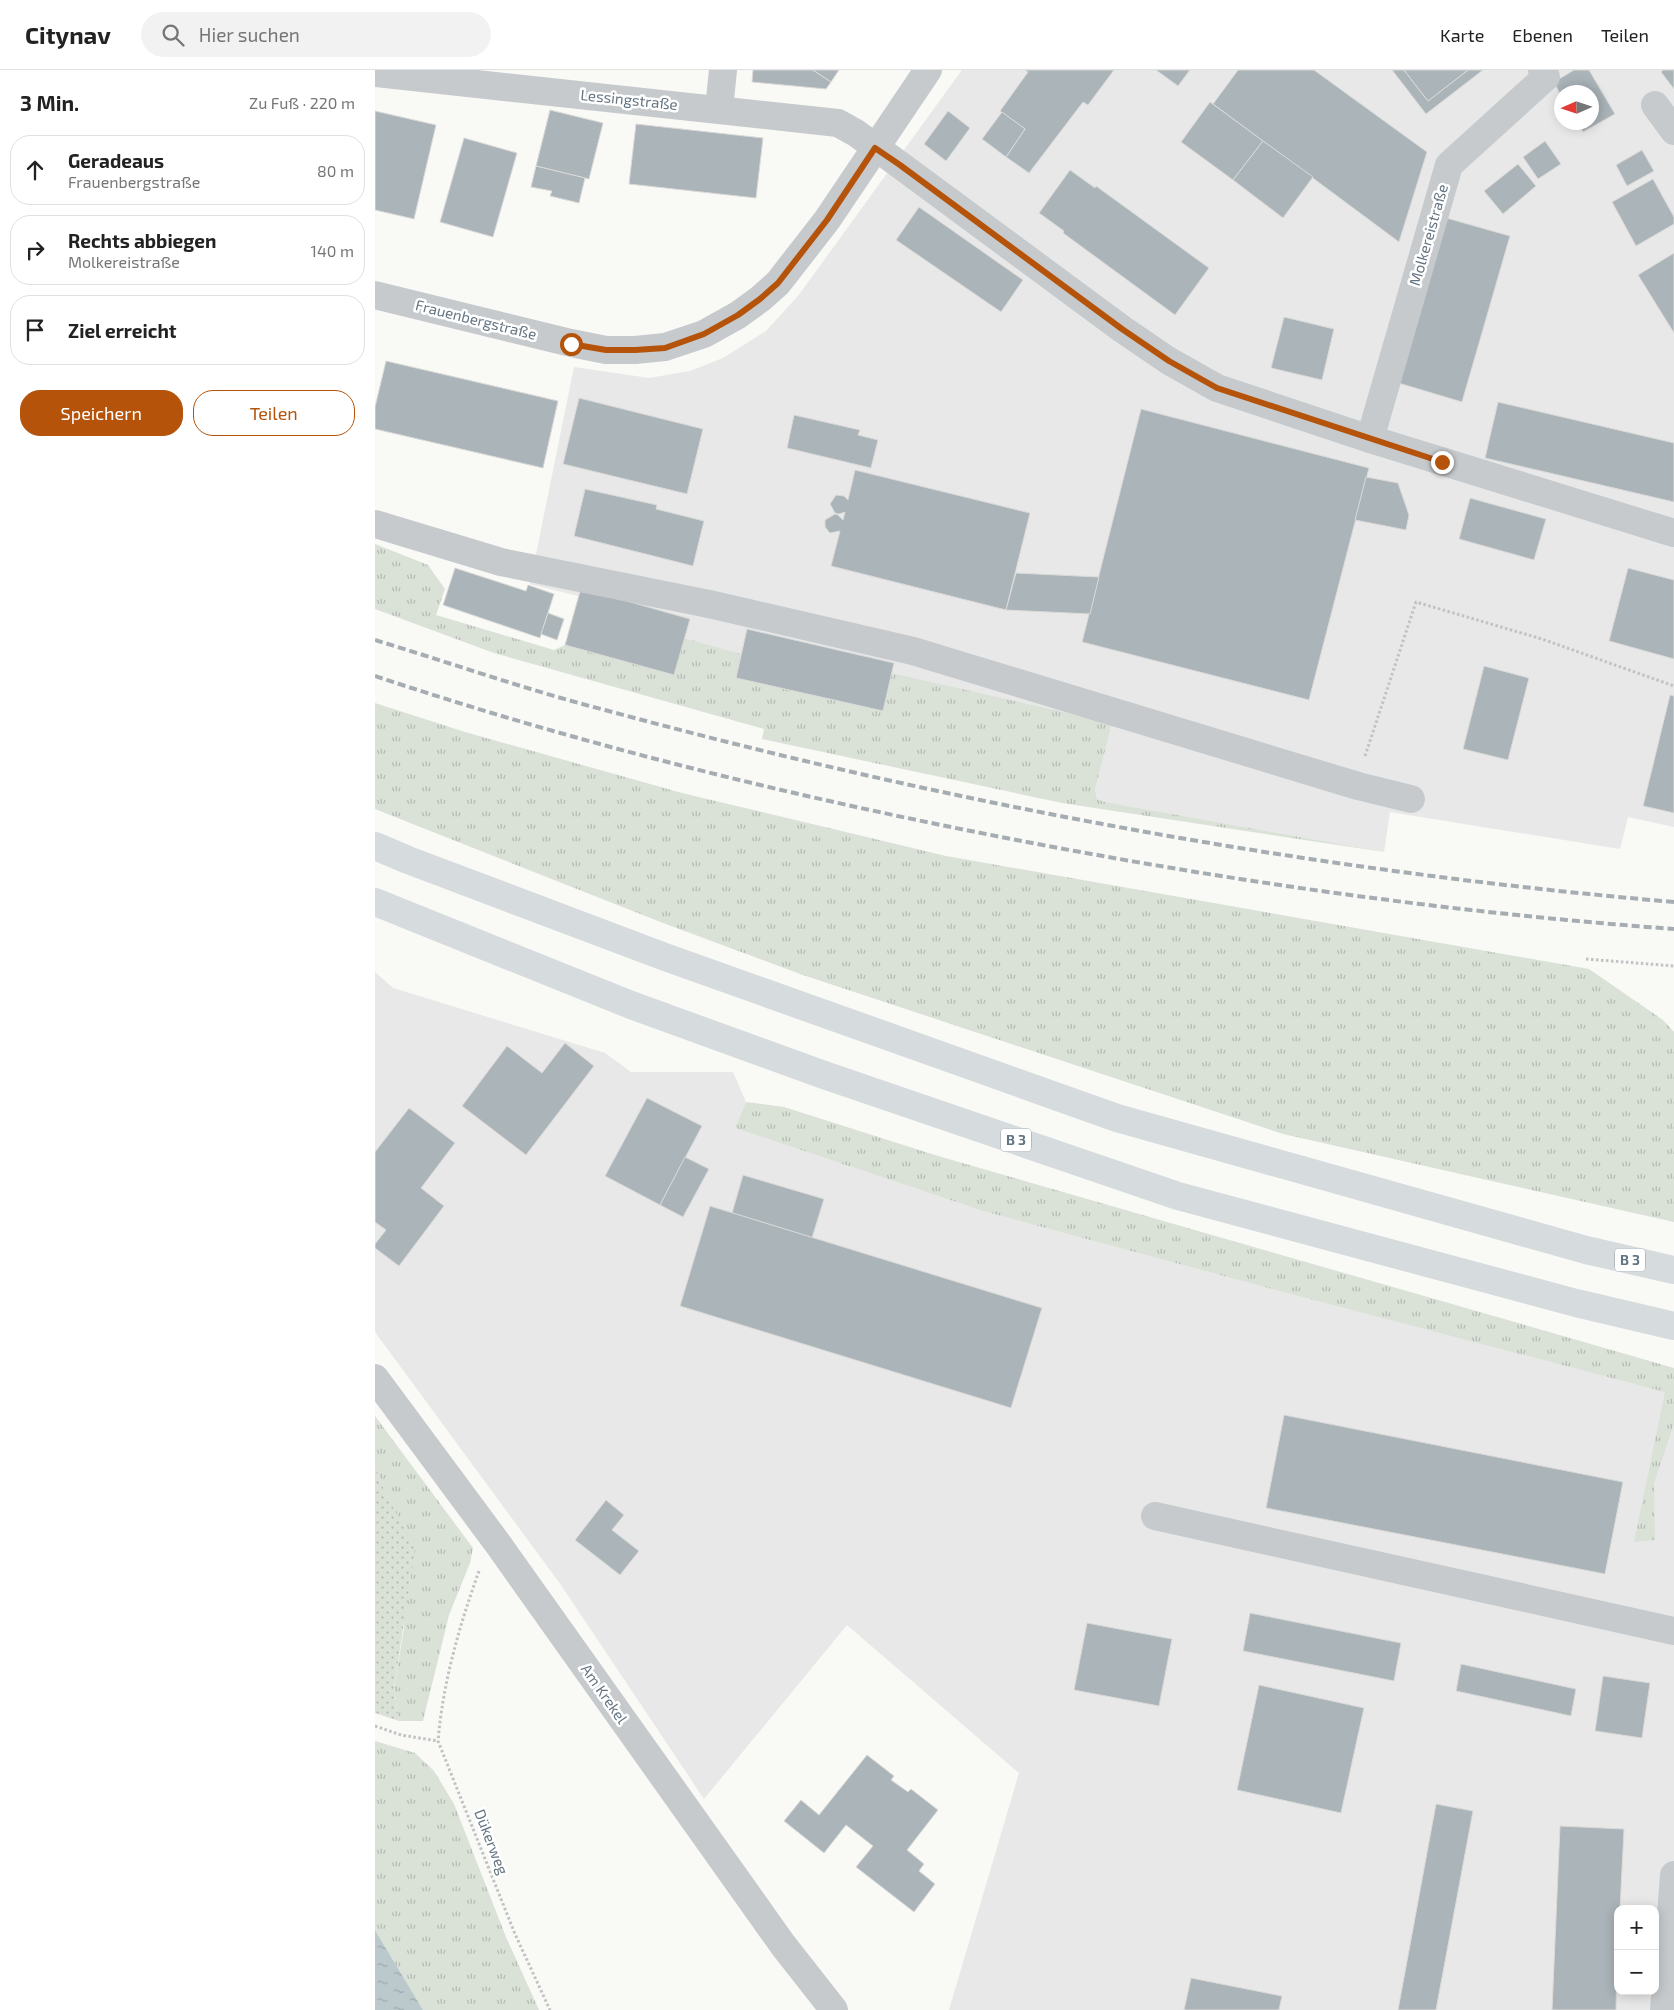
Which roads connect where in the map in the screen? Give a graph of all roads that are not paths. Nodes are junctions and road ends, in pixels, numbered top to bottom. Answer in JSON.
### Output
{"nodes":[{"id":1,"x":723,"y":70,"type":"edge"},
{"id":2,"x":928,"y":70,"type":"edge"},
{"id":3,"x":1541,"y":70,"type":"edge"},
{"id":4,"x":375,"y":73,"type":"edge"},
{"id":5,"x":472,"y":77,"type":"edge"},
{"id":6,"x":1655,"y":105,"type":"dead end"},
{"id":7,"x":719,"y":109,"type":"junction"},
{"id":8,"x":1674,"y":131,"type":"edge"},
{"id":9,"x":875,"y":148,"type":"junction"},
{"id":10,"x":375,"y":295,"type":"edge"},
{"id":11,"x":1369,"y":439,"type":"junction"},
{"id":12,"x":375,"y":524,"type":"edge"},
{"id":13,"x":1674,"y":533,"type":"edge"},
{"id":14,"x":1411,"y":799,"type":"dead end"},
{"id":15,"x":375,"y":846,"type":"edge"},
{"id":16,"x":375,"y":902,"type":"edge"},
{"id":17,"x":1674,"y":1270,"type":"edge"},
{"id":18,"x":1674,"y":1326,"type":"edge"},
{"id":19,"x":375,"y":1378,"type":"edge"},
{"id":20,"x":1155,"y":1516,"type":"dead end"},
{"id":21,"x":1674,"y":1631,"type":"edge"},
{"id":22,"x":1674,"y":1875,"type":"edge"},
{"id":23,"x":834,"y":2010,"type":"edge"},
{"id":24,"x":1664,"y":2010,"type":"edge"}],
"edges":[{"from":1,"to":7,"type":"street"},
{"from":2,"to":9,"type":"street","name":"Frauenbergstraße"},
{"from":3,"to":11,"type":"street","name":"Molkereistraße"},
{"from":4,"to":5,"type":"street","name":"Lessingstraße"},
{"from":5,"to":7,"type":"street","name":"Lessingstraße"},
{"from":6,"to":8,"type":"street"},
{"from":7,"to":9,"type":"street","name":"Lessingstraße"},
{"from":9,"to":10,"type":"street","name":"Frauenbergstraße"},
{"from":9,"to":11,"type":"street"},
{"from":11,"to":13,"type":"street"},
{"from":12,"to":14,"type":"street"},
{"from":15,"to":17,"type":"highway","number":"B 3"},
{"from":16,"to":18,"type":"highway","number":"B 3"},
{"from":19,"to":23,"type":"street","name":"Am Krekel"},
{"from":20,"to":21,"type":"street"},
{"from":22,"to":24,"type":"street"}]}
